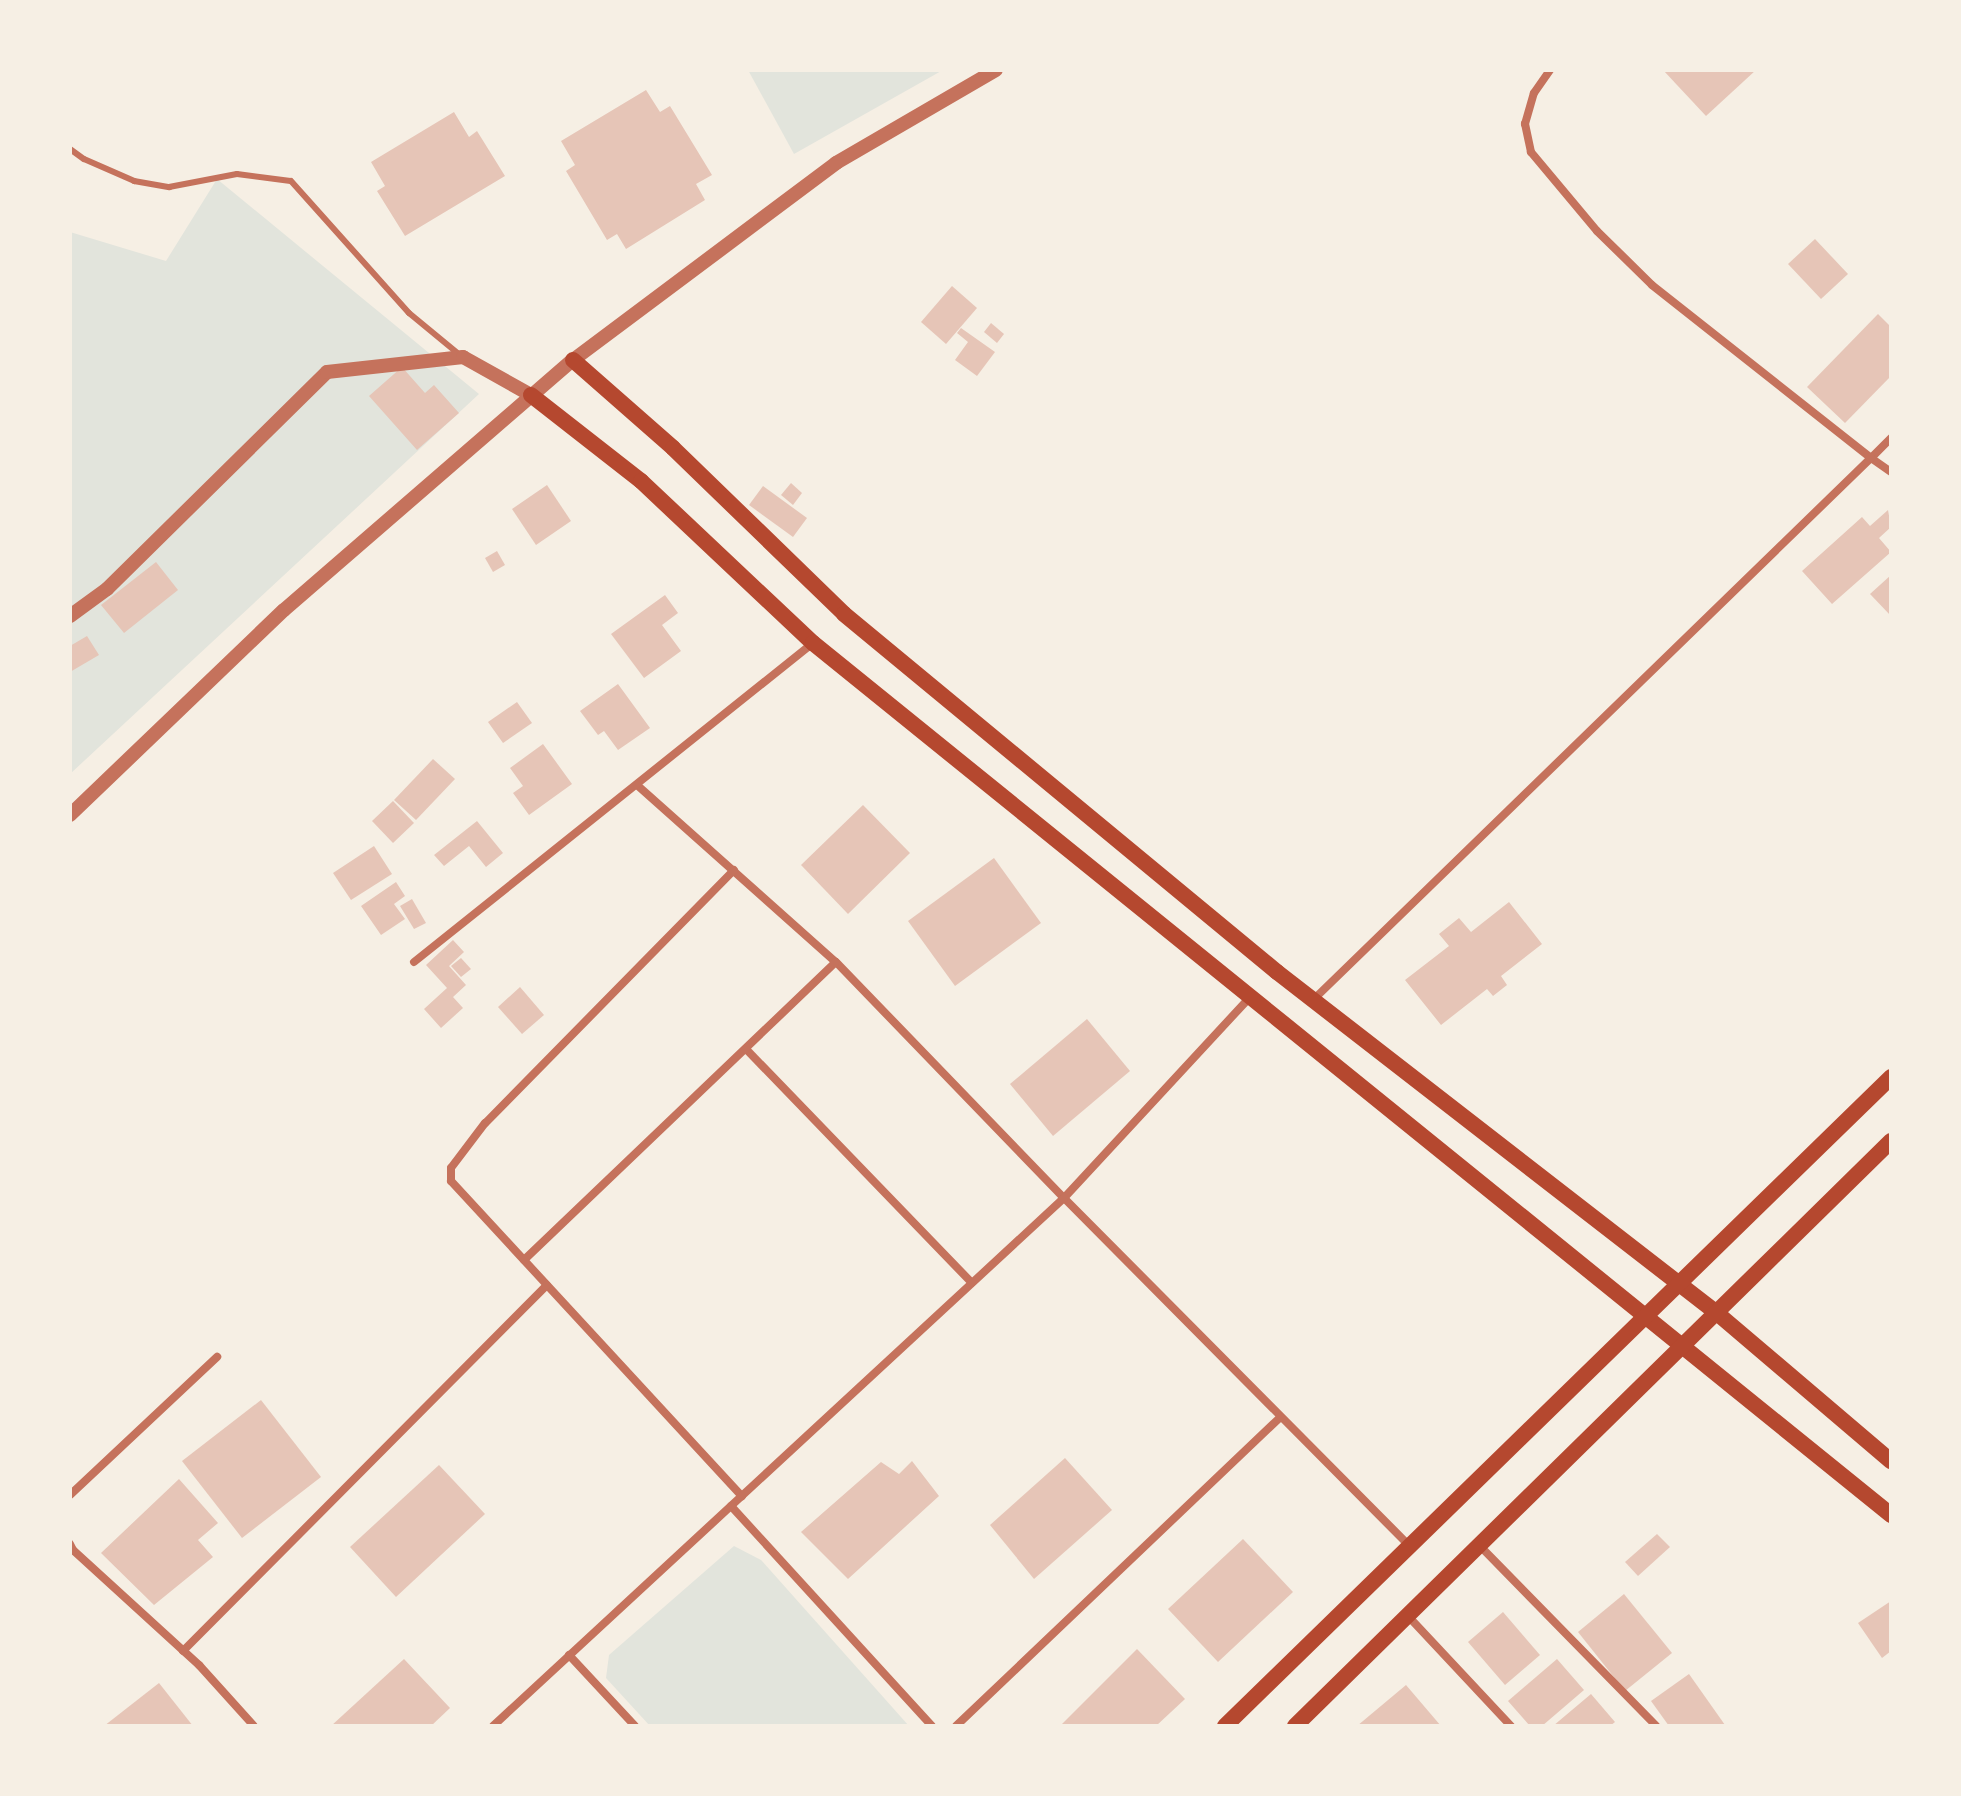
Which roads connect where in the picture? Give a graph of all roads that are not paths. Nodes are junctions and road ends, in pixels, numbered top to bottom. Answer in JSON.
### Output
{"nodes":[{"id":1,"x":996,"y":70,"type":"edge"},
{"id":2,"x":1550,"y":70,"type":"edge"},
{"id":3,"x":70,"y":149,"type":"edge"},
{"id":4,"x":463,"y":357,"type":"junction"},
{"id":5,"x":573,"y":360,"type":"junction"},
{"id":6,"x":531,"y":395,"type":"junction"},
{"id":7,"x":1891,"y":438,"type":"edge"},
{"id":8,"x":1871,"y":458,"type":"junction"},
{"id":9,"x":1891,"y":472,"type":"edge"},
{"id":10,"x":70,"y":616,"type":"edge"},
{"id":11,"x":813,"y":643,"type":"junction"},
{"id":12,"x":637,"y":785,"type":"junction"},
{"id":13,"x":70,"y":815,"type":"edge"},
{"id":14,"x":734,"y":870,"type":"junction"},
{"id":15,"x":414,"y":962,"type":"dead end"},
{"id":16,"x":836,"y":962,"type":"junction"},
{"id":17,"x":1249,"y":998,"type":"junction"},
{"id":18,"x":1313,"y":1000,"type":"junction"},
{"id":19,"x":746,"y":1049,"type":"junction"},
{"id":20,"x":1891,"y":1077,"type":"edge"},
{"id":21,"x":1891,"y":1141,"type":"edge"},
{"id":22,"x":1064,"y":1198,"type":"junction"},
{"id":23,"x":524,"y":1260,"type":"junction"},
{"id":24,"x":972,"y":1283,"type":"junction"},
{"id":25,"x":1679,"y":1284,"type":"junction"},
{"id":26,"x":547,"y":1285,"type":"junction"},
{"id":27,"x":1718,"y":1314,"type":"junction"},
{"id":28,"x":1647,"y":1316,"type":"junction"},
{"id":29,"x":1686,"y":1346,"type":"junction"},
{"id":30,"x":217,"y":1357,"type":"dead end"},
{"id":31,"x":1281,"y":1417,"type":"junction"},
{"id":32,"x":1891,"y":1461,"type":"edge"},
{"id":33,"x":70,"y":1495,"type":"edge"},
{"id":34,"x":742,"y":1496,"type":"junction"},
{"id":35,"x":731,"y":1506,"type":"junction"},
{"id":36,"x":1891,"y":1515,"type":"edge"},
{"id":37,"x":70,"y":1544,"type":"edge"},
{"id":38,"x":1410,"y":1546,"type":"junction"},
{"id":39,"x":1480,"y":1546,"type":"junction"},
{"id":40,"x":1408,"y":1616,"type":"junction"},
{"id":41,"x":183,"y":1651,"type":"junction"},
{"id":42,"x":569,"y":1655,"type":"junction"},
{"id":43,"x":254,"y":1726,"type":"edge"},
{"id":44,"x":493,"y":1726,"type":"edge"},
{"id":45,"x":635,"y":1726,"type":"edge"},
{"id":46,"x":932,"y":1726,"type":"edge"},
{"id":47,"x":956,"y":1726,"type":"edge"},
{"id":48,"x":1225,"y":1726,"type":"edge"},
{"id":49,"x":1295,"y":1726,"type":"edge"},
{"id":50,"x":1511,"y":1726,"type":"edge"},
{"id":51,"x":1656,"y":1726,"type":"edge"}],
"edges":[{"from":1,"to":5,"type":"street"},
{"from":2,"to":8,"type":"street"},
{"from":3,"to":4,"type":"lane"},
{"from":4,"to":6,"type":"street"},
{"from":4,"to":10,"type":"street"},
{"from":5,"to":6,"type":"street"},
{"from":5,"to":18,"type":"main road"},
{"from":6,"to":11,"type":"main road"},
{"from":6,"to":13,"type":"street"},
{"from":7,"to":8,"type":"street"},
{"from":8,"to":9,"type":"street"},
{"from":8,"to":18,"type":"street"},
{"from":11,"to":12,"type":"street"},
{"from":11,"to":17,"type":"main road"},
{"from":12,"to":14,"type":"street"},
{"from":12,"to":15,"type":"street"},
{"from":14,"to":16,"type":"street"},
{"from":14,"to":23,"type":"street"},
{"from":16,"to":19,"type":"street"},
{"from":16,"to":22,"type":"street"},
{"from":17,"to":22,"type":"street"},
{"from":17,"to":28,"type":"main road"},
{"from":18,"to":25,"type":"main road"},
{"from":19,"to":23,"type":"street"},
{"from":19,"to":24,"type":"street"},
{"from":20,"to":25,"type":"main road"},
{"from":21,"to":27,"type":"main road"},
{"from":22,"to":24,"type":"street"},
{"from":22,"to":31,"type":"street"},
{"from":23,"to":26,"type":"street"},
{"from":24,"to":34,"type":"street"},
{"from":25,"to":27,"type":"main road"},
{"from":25,"to":28,"type":"main road"},
{"from":26,"to":34,"type":"street"},
{"from":26,"to":41,"type":"street"},
{"from":27,"to":29,"type":"main road"},
{"from":27,"to":32,"type":"main road"},
{"from":28,"to":29,"type":"main road"},
{"from":28,"to":38,"type":"main road"},
{"from":29,"to":36,"type":"main road"},
{"from":29,"to":39,"type":"main road"},
{"from":30,"to":33,"type":"street"},
{"from":31,"to":38,"type":"street"},
{"from":31,"to":47,"type":"street"},
{"from":34,"to":35,"type":"street"},
{"from":35,"to":42,"type":"street"},
{"from":35,"to":46,"type":"street"},
{"from":37,"to":41,"type":"street"},
{"from":38,"to":48,"type":"main road"},
{"from":39,"to":40,"type":"main road"},
{"from":39,"to":51,"type":"street"},
{"from":40,"to":49,"type":"main road"},
{"from":40,"to":50,"type":"street"},
{"from":41,"to":43,"type":"street"},
{"from":42,"to":44,"type":"street"},
{"from":42,"to":45,"type":"street"}]}
